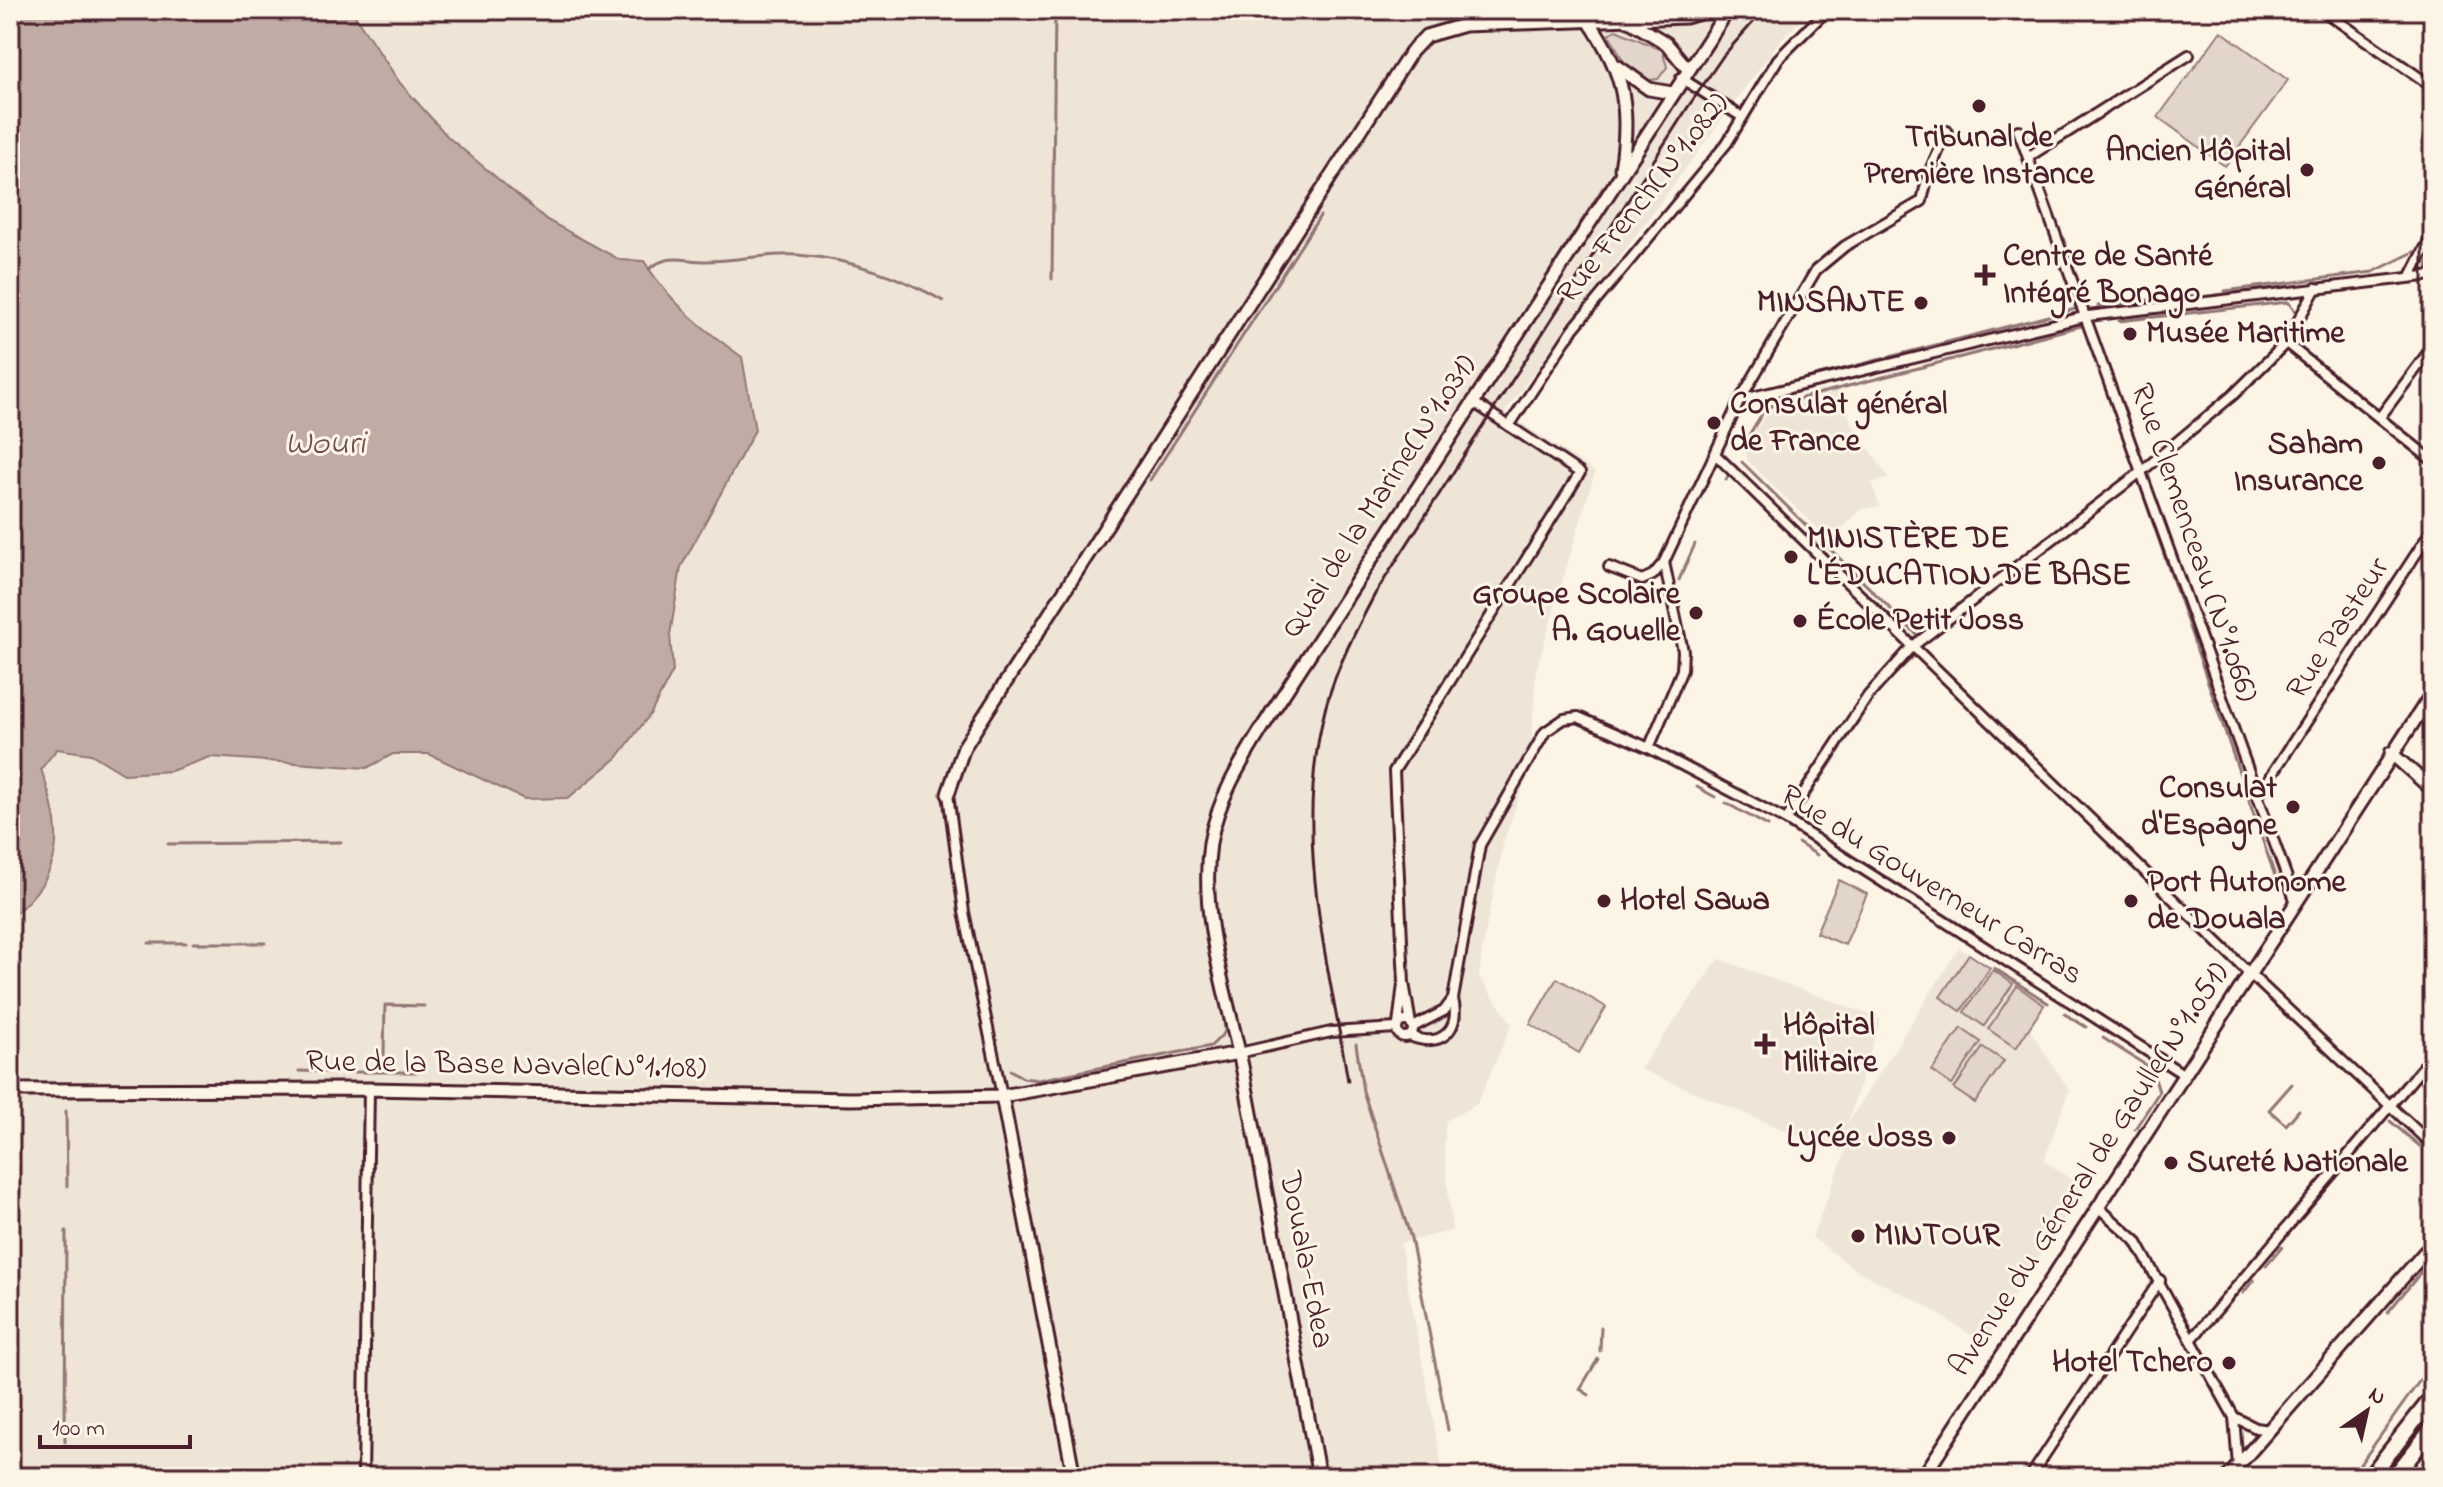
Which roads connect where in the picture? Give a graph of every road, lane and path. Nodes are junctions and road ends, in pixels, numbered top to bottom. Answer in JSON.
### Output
{"nodes":[{"id":1,"x":1611,"y":10,"type":"edge"},
{"id":2,"x":1710,"y":10,"type":"edge"},
{"id":3,"x":1728,"y":10,"type":"edge"},
{"id":4,"x":1827,"y":10,"type":"edge"},
{"id":5,"x":2322,"y":10,"type":"edge"},
{"id":6,"x":1585,"y":15,"type":"edge"},
{"id":7,"x":1628,"y":20,"type":"junction"},
{"id":8,"x":2189,"y":55,"type":"dead end"},
{"id":9,"x":1614,"y":63,"type":"junction"},
{"id":10,"x":1684,"y":73,"type":"junction"},
{"id":11,"x":2433,"y":87,"type":"edge"},
{"id":12,"x":1672,"y":93,"type":"junction"},
{"id":13,"x":1742,"y":117,"type":"junction"},
{"id":14,"x":2018,"y":130,"type":"dead end"},
{"id":15,"x":1947,"y":131,"type":"dead end"},
{"id":16,"x":2028,"y":157,"type":"junction"},
{"id":17,"x":1621,"y":174,"type":"junction"},
{"id":18,"x":2433,"y":233,"type":"edge"},
{"id":19,"x":2433,"y":275,"type":"edge"},
{"id":20,"x":2411,"y":276,"type":"junction"},
{"id":21,"x":2316,"y":288,"type":"junction"},
{"id":22,"x":2088,"y":316,"type":"junction"},
{"id":23,"x":2286,"y":343,"type":"junction"},
{"id":24,"x":2433,"y":346,"type":"edge"},
{"id":25,"x":1740,"y":400,"type":"junction"},
{"id":26,"x":1473,"y":402,"type":"junction"},
{"id":27,"x":2380,"y":417,"type":"junction"},
{"id":28,"x":1509,"y":426,"type":"junction"},
{"id":29,"x":1715,"y":454,"type":"junction"},
{"id":30,"x":2433,"y":461,"type":"edge"},
{"id":31,"x":2142,"y":471,"type":"junction"},
{"id":32,"x":2433,"y":528,"type":"edge"},
{"id":33,"x":1664,"y":562,"type":"junction"},
{"id":34,"x":1609,"y":567,"type":"dead end"},
{"id":35,"x":1913,"y":646,"type":"junction"},
{"id":36,"x":2433,"y":692,"type":"edge"},
{"id":37,"x":1649,"y":748,"type":"junction"},
{"id":38,"x":2391,"y":753,"type":"junction"},
{"id":39,"x":2433,"y":790,"type":"edge"},
{"id":40,"x":948,"y":794,"type":"joint"},
{"id":41,"x":2258,"y":796,"type":"junction"},
{"id":42,"x":1786,"y":820,"type":"junction"},
{"id":43,"x":2295,"y":900,"type":"junction"},
{"id":44,"x":2248,"y":972,"type":"junction"},
{"id":45,"x":1404,"y":983,"type":"junction"},
{"id":46,"x":1453,"y":999,"type":"junction"},
{"id":47,"x":1398,"y":1027,"type":"junction"},
{"id":48,"x":1411,"y":1029,"type":"junction"},
{"id":49,"x":1239,"y":1053,"type":"junction"},
{"id":50,"x":2433,"y":1055,"type":"edge"},
{"id":51,"x":2183,"y":1074,"type":"junction"},
{"id":52,"x":369,"y":1089,"type":"junction"},
{"id":53,"x":10,"y":1090,"type":"edge"},
{"id":54,"x":1002,"y":1096,"type":"junction"},
{"id":55,"x":2389,"y":1107,"type":"junction"},
{"id":56,"x":2433,"y":1146,"type":"edge"},
{"id":57,"x":2098,"y":1207,"type":"junction"},
{"id":58,"x":2433,"y":1243,"type":"edge"},
{"id":59,"x":2160,"y":1280,"type":"junction"},
{"id":60,"x":2192,"y":1339,"type":"junction"},
{"id":61,"x":2433,"y":1397,"type":"edge"},
{"id":62,"x":2234,"y":1417,"type":"junction"},
{"id":63,"x":2433,"y":1428,"type":"edge"},
{"id":64,"x":2271,"y":1430,"type":"junction"},
{"id":65,"x":2238,"y":1466,"type":"junction"},
{"id":66,"x":363,"y":1477,"type":"edge"},
{"id":67,"x":1074,"y":1477,"type":"edge"},
{"id":68,"x":1319,"y":1477,"type":"edge"},
{"id":69,"x":1923,"y":1477,"type":"edge"},
{"id":70,"x":2030,"y":1477,"type":"edge"},
{"id":71,"x":2228,"y":1477,"type":"edge"},
{"id":72,"x":2370,"y":1477,"type":"edge"},
{"id":73,"x":2394,"y":1477,"type":"edge"}],
"edges":[{"from":1,"to":7,"type":"main road"},
{"from":2,"to":7,"type":"main road"},
{"from":3,"to":10,"type":"main road","name":"Quai de la Marine(N°1.031)"},
{"from":4,"to":13,"type":"street","name":"Rue French(N°1.082)"},
{"from":5,"to":11,"type":"street"},
{"from":6,"to":7,"type":"main road"},
{"from":6,"to":9,"type":"main road"},
{"from":6,"to":40,"type":"main road"},
{"from":7,"to":10,"type":"main road"},
{"from":8,"to":16,"type":"street"},
{"from":9,"to":12,"type":"main road"},
{"from":9,"to":17,"type":"main road"},
{"from":10,"to":12,"type":"main road","name":"Quai de la Marine(N°1.031)"},
{"from":10,"to":13,"type":"street"},
{"from":12,"to":17,"type":"main road","name":"Quai de la Marine(N°1.031)"},
{"from":13,"to":28,"type":"street","name":"Rue French(N°1.082)"},
{"from":14,"to":16,"type":"street","name":"Rue Clemenceau (N°1.066)"},
{"from":15,"to":25,"type":"street"},
{"from":16,"to":22,"type":"street","name":"Rue Clemenceau (N°1.066)"},
{"from":17,"to":26,"type":"main road","name":"Quai de la Marine(N°1.031)"},
{"from":18,"to":20,"type":"street"},
{"from":19,"to":20,"type":"street"},
{"from":20,"to":21,"type":"street"},
{"from":21,"to":22,"type":"street"},
{"from":21,"to":23,"type":"street"},
{"from":22,"to":25,"type":"street"},
{"from":22,"to":31,"type":"street","name":"Rue Clemenceau (N°1.066)"},
{"from":23,"to":27,"type":"street"},
{"from":23,"to":31,"type":"street"},
{"from":24,"to":27,"type":"street"},
{"from":25,"to":29,"type":"street"},
{"from":26,"to":28,"type":"street"},
{"from":26,"to":49,"type":"main road","name":"Quai de la Marine(N°1.031)"},
{"from":27,"to":30,"type":"street"},
{"from":28,"to":45,"type":"street"},
{"from":29,"to":33,"type":"street"},
{"from":29,"to":35,"type":"street"},
{"from":31,"to":35,"type":"street"},
{"from":31,"to":41,"type":"street","name":"Rue Clemenceau (N°1.066)"},
{"from":32,"to":41,"type":"street","name":"Rue Pasteur"},
{"from":33,"to":34,"type":"street"},
{"from":33,"to":37,"type":"street"},
{"from":35,"to":42,"type":"street"},
{"from":35,"to":44,"type":"street"},
{"from":36,"to":38,"type":"main road","name":"Avenue du Géneral de Gaulle(N°1.051)"},
{"from":37,"to":42,"type":"street","name":"Rue du Gouverneur Carras"},
{"from":37,"to":46,"type":"street","name":"Rue du Gouverneur Carras"},
{"from":38,"to":39,"type":"main road"},
{"from":38,"to":43,"type":"main road","name":"Avenue du Géneral de Gaulle(N°1.051)"},
{"from":40,"to":54,"type":"street"},
{"from":41,"to":43,"type":"street","name":"Rue Clemenceau (N°1.066)"},
{"from":42,"to":51,"type":"street","name":"Rue du Gouverneur Carras"},
{"from":43,"to":44,"type":"main road","name":"Avenue du Géneral de Gaulle(N°1.051)"},
{"from":44,"to":51,"type":"main road","name":"Avenue du Géneral de Gaulle(N°1.051)"},
{"from":44,"to":55,"type":"street"},
{"from":45,"to":47,"type":"street"},
{"from":45,"to":48,"type":"street"},
{"from":46,"to":48,"type":"street"},
{"from":46,"to":48,"type":"street","name":"Rue du Gouverneur Carras"},
{"from":47,"to":48,"type":"street"},
{"from":47,"to":48,"type":"street"},
{"from":47,"to":49,"type":"street"},
{"from":49,"to":54,"type":"main road"},
{"from":49,"to":68,"type":"main road","name":"Douala-Edea"},
{"from":50,"to":55,"type":"street"},
{"from":51,"to":57,"type":"main road","name":"Avenue du Géneral de Gaulle(N°1.051)"},
{"from":52,"to":53,"type":"main road","name":"Rue de la Base Navale(N°1.108)"},
{"from":52,"to":54,"type":"main road","name":"Rue de la Base Navale(N°1.108)"},
{"from":52,"to":66,"type":"street"},
{"from":54,"to":67,"type":"main road"},
{"from":55,"to":56,"type":"street"},
{"from":55,"to":60,"type":"street"},
{"from":57,"to":59,"type":"street"},
{"from":57,"to":69,"type":"main road","name":"Avenue du Géneral de Gaulle(N°1.051)"},
{"from":58,"to":64,"type":"main road"},
{"from":59,"to":60,"type":"street"},
{"from":59,"to":70,"type":"street"},
{"from":60,"to":62,"type":"street"},
{"from":61,"to":72,"type":"highway"},
{"from":62,"to":64,"type":"street"},
{"from":62,"to":65,"type":"street"},
{"from":63,"to":73,"type":"highway"},
{"from":64,"to":65,"type":"main road"},
{"from":65,"to":71,"type":"main road"}]}
